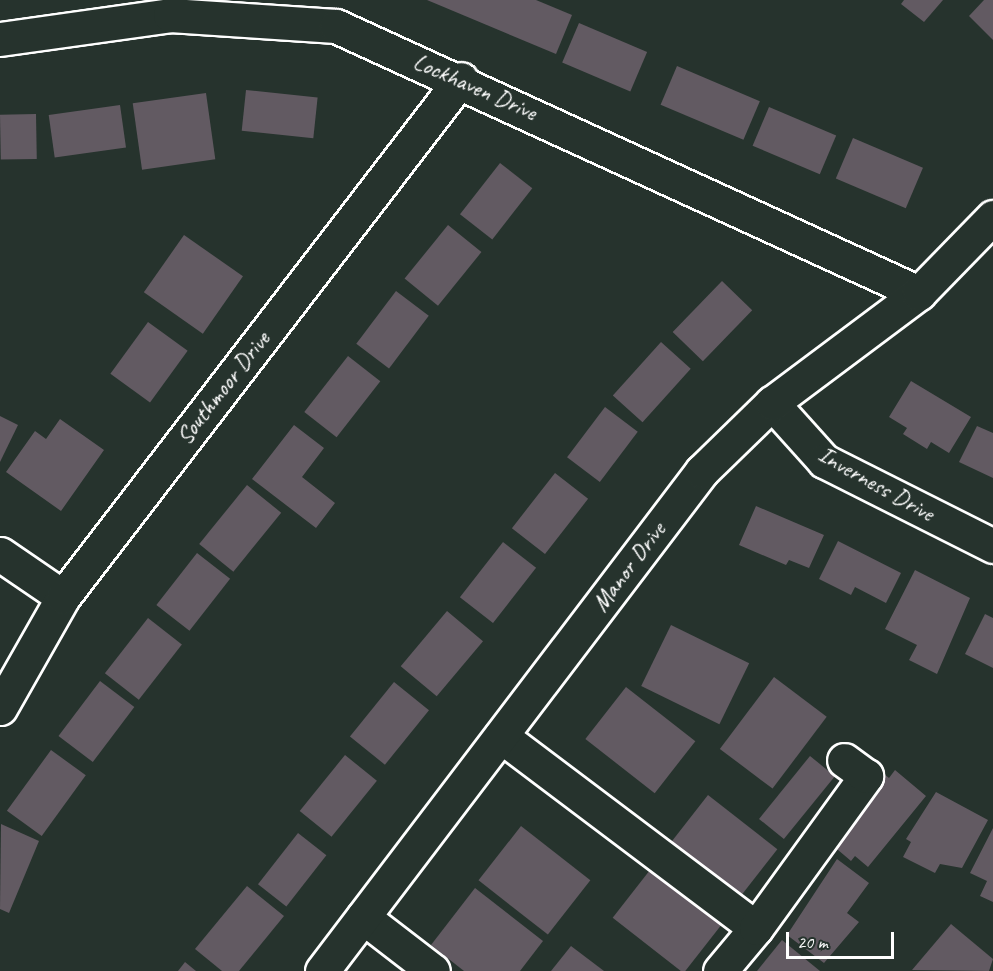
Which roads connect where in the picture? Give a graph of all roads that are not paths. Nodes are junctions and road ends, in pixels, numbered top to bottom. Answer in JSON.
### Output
{"nodes":[{"id":1,"x":0,"y":39,"type":"edge"},
{"id":2,"x":460,"y":79,"type":"junction"},
{"id":3,"x":993,"y":217,"type":"edge"},
{"id":4,"x":919,"y":293,"type":"junction"},
{"id":5,"x":772,"y":403,"type":"junction"},
{"id":6,"x":993,"y":546,"type":"edge"},
{"id":7,"x":0,"y":554,"type":"edge"},
{"id":8,"x":63,"y":597,"type":"junction"},
{"id":9,"x":0,"y":708,"type":"edge"},
{"id":10,"x":501,"y":736,"type":"junction"},
{"id":11,"x":844,"y":760,"type":"dead end"},
{"id":12,"x":363,"y":917,"type":"junction"},
{"id":13,"x":756,"y":928,"type":"junction"},
{"id":14,"x":322,"y":971,"type":"edge"},
{"id":15,"x":434,"y":971,"type":"edge"},
{"id":16,"x":720,"y":971,"type":"edge"}],
"edges":[{"from":1,"to":2,"type":"street","name":"Lockhaven Drive"},
{"from":2,"to":4,"type":"street","name":"Lockhaven Drive"},
{"from":2,"to":8,"type":"street","name":"Southmoor Drive"},
{"from":3,"to":4,"type":"street","name":"Manor Drive"},
{"from":4,"to":5,"type":"street","name":"Manor Drive"},
{"from":5,"to":6,"type":"street","name":"Inverness Drive"},
{"from":5,"to":10,"type":"street","name":"Manor Drive"},
{"from":7,"to":8,"type":"street"},
{"from":8,"to":9,"type":"street","name":"Southmoor Drive"},
{"from":10,"to":12,"type":"street","name":"Manor Drive"},
{"from":10,"to":13,"type":"street"},
{"from":11,"to":13,"type":"street"},
{"from":12,"to":14,"type":"street","name":"Manor Drive"},
{"from":12,"to":15,"type":"street"},
{"from":13,"to":16,"type":"street"}]}
